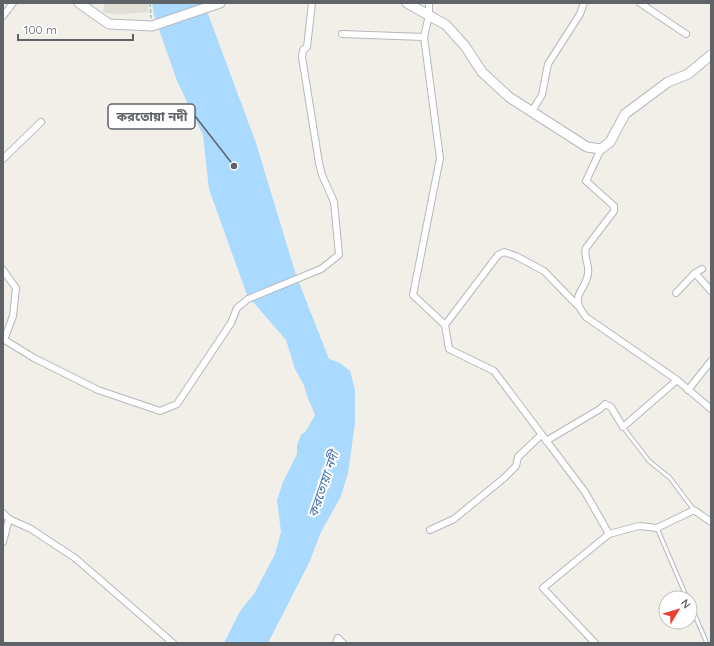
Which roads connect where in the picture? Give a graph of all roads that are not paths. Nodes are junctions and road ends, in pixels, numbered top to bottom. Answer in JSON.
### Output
{"nodes":[{"id":1,"x":13,"y":3,"type":"edge"},
{"id":2,"x":79,"y":3,"type":"edge"},
{"id":3,"x":220,"y":3,"type":"edge"},
{"id":4,"x":312,"y":3,"type":"edge"},
{"id":5,"x":407,"y":3,"type":"edge"},
{"id":6,"x":429,"y":3,"type":"edge"},
{"id":7,"x":584,"y":3,"type":"edge"},
{"id":8,"x":640,"y":3,"type":"edge"},
{"id":9,"x":429,"y":15,"type":"junction"},
{"id":10,"x":3,"y":16,"type":"edge"},
{"id":11,"x":342,"y":34,"type":"dead end"},
{"id":12,"x":686,"y":34,"type":"dead end"},
{"id":13,"x":424,"y":37,"type":"junction"},
{"id":14,"x":711,"y":55,"type":"edge"},
{"id":15,"x":532,"y":111,"type":"junction"},
{"id":16,"x":41,"y":122,"type":"dead end"},
{"id":17,"x":601,"y":150,"type":"junction"},
{"id":18,"x":3,"y":159,"type":"edge"},
{"id":19,"x":702,"y":269,"type":"dead end"},
{"id":20,"x":3,"y":270,"type":"edge"},
{"id":21,"x":695,"y":273,"type":"junction"},
{"id":22,"x":711,"y":291,"type":"edge"},
{"id":23,"x":676,"y":293,"type":"dead end"},
{"id":24,"x":578,"y":306,"type":"junction"},
{"id":25,"x":445,"y":325,"type":"junction"},
{"id":26,"x":3,"y":339,"type":"edge"},
{"id":27,"x":711,"y":361,"type":"edge"},
{"id":28,"x":677,"y":380,"type":"junction"},
{"id":29,"x":688,"y":390,"type":"junction"},
{"id":30,"x":711,"y":410,"type":"edge"},
{"id":31,"x":623,"y":427,"type":"junction"},
{"id":32,"x":541,"y":435,"type":"junction"},
{"id":33,"x":546,"y":441,"type":"junction"},
{"id":34,"x":694,"y":510,"type":"junction"},
{"id":35,"x":3,"y":513,"type":"edge"},
{"id":36,"x":9,"y":519,"type":"junction"},
{"id":37,"x":711,"y":522,"type":"edge"},
{"id":38,"x":657,"y":528,"type":"junction"},
{"id":39,"x":430,"y":530,"type":"dead end"},
{"id":40,"x":609,"y":534,"type":"junction"},
{"id":41,"x":3,"y":542,"type":"edge"},
{"id":42,"x":684,"y":590,"type":"edge"},
{"id":43,"x":698,"y":622,"type":"edge"},
{"id":44,"x":706,"y":641,"type":"dead end"},
{"id":45,"x":173,"y":643,"type":"edge"},
{"id":46,"x":336,"y":643,"type":"edge"},
{"id":47,"x":343,"y":643,"type":"edge"},
{"id":48,"x":595,"y":643,"type":"edge"}],
"edges":[{"from":1,"to":10,"type":"street"},
{"from":2,"to":3,"type":"street"},
{"from":4,"to":26,"type":"street"},
{"from":5,"to":9,"type":"street"},
{"from":6,"to":9,"type":"street"},
{"from":7,"to":15,"type":"street"},
{"from":8,"to":12,"type":"street"},
{"from":9,"to":13,"type":"street"},
{"from":9,"to":15,"type":"street"},
{"from":11,"to":13,"type":"street"},
{"from":13,"to":25,"type":"street"},
{"from":14,"to":17,"type":"street"},
{"from":15,"to":17,"type":"street"},
{"from":16,"to":18,"type":"street"},
{"from":17,"to":24,"type":"street"},
{"from":19,"to":21,"type":"street"},
{"from":20,"to":26,"type":"street"},
{"from":21,"to":22,"type":"street"},
{"from":21,"to":23,"type":"street"},
{"from":24,"to":25,"type":"street"},
{"from":24,"to":28,"type":"street"},
{"from":25,"to":32,"type":"street"},
{"from":27,"to":29,"type":"street"},
{"from":28,"to":29,"type":"street"},
{"from":28,"to":31,"type":"street"},
{"from":29,"to":30,"type":"street"},
{"from":31,"to":33,"type":"street"},
{"from":31,"to":34,"type":"lane"},
{"from":32,"to":33,"type":"street"},
{"from":32,"to":39,"type":"street"},
{"from":33,"to":40,"type":"street"},
{"from":34,"to":37,"type":"street"},
{"from":34,"to":38,"type":"street"},
{"from":35,"to":36,"type":"street"},
{"from":36,"to":41,"type":"street"},
{"from":36,"to":45,"type":"street"},
{"from":38,"to":40,"type":"street"},
{"from":38,"to":42,"type":"lane"},
{"from":40,"to":48,"type":"street"},
{"from":43,"to":44,"type":"lane"},
{"from":46,"to":47,"type":"street"}]}
